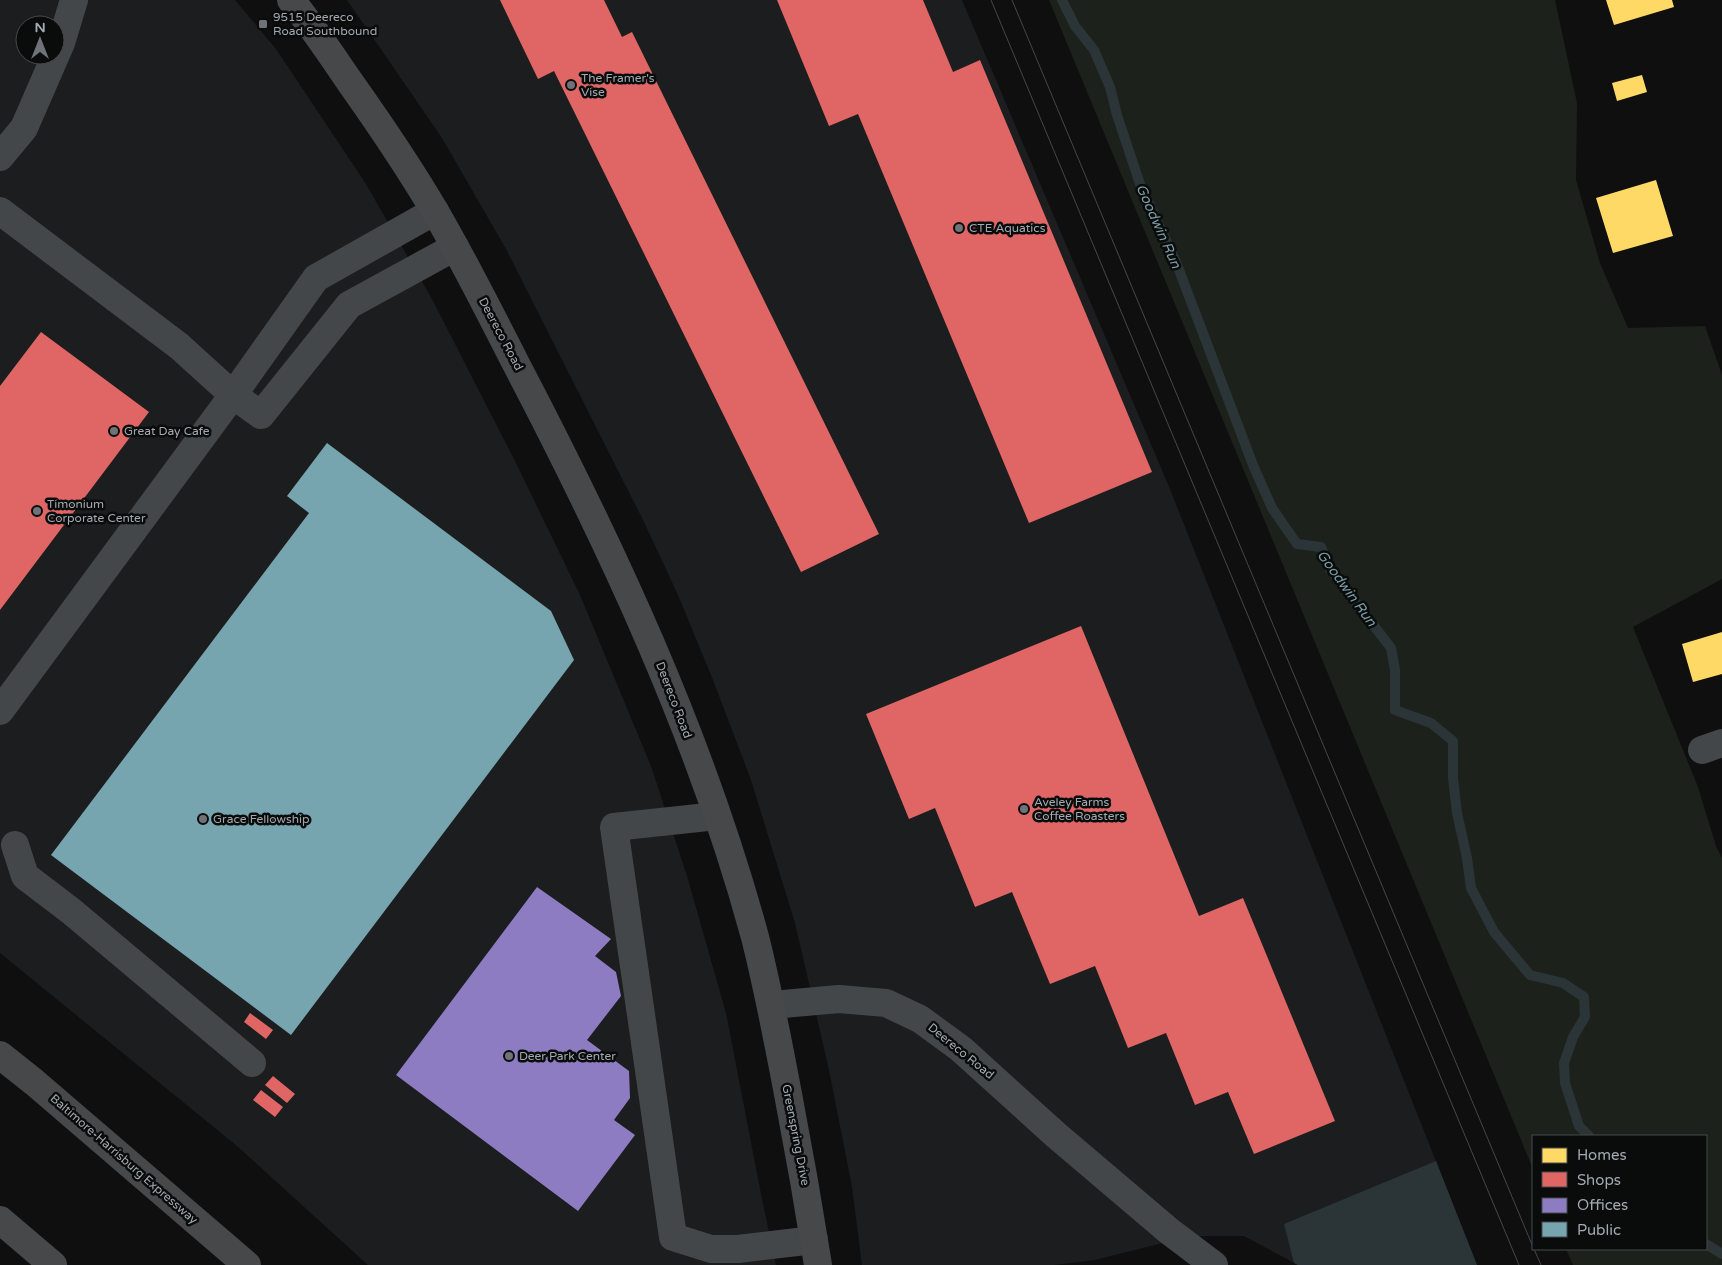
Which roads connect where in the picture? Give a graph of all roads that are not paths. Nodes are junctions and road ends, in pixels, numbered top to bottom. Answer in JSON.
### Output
{"nodes":[{"id":1,"x":74,"y":0,"type":"edge"},
{"id":2,"x":291,"y":0,"type":"edge"},
{"id":3,"x":0,"y":157,"type":"edge"},
{"id":4,"x":0,"y":211,"type":"edge"},
{"id":5,"x":435,"y":211,"type":"junction"},
{"id":6,"x":455,"y":247,"type":"junction"},
{"id":7,"x":233,"y":395,"type":"junction"},
{"id":8,"x":0,"y":711,"type":"edge"},
{"id":9,"x":716,"y":816,"type":"junction"},
{"id":10,"x":15,"y":844,"type":"dead end"},
{"id":11,"x":772,"y":1005,"type":"junction"},
{"id":12,"x":0,"y":1055,"type":"edge"},
{"id":13,"x":252,"y":1063,"type":"dead end"},
{"id":14,"x":0,"y":1220,"type":"edge"},
{"id":15,"x":816,"y":1253,"type":"edge"},
{"id":16,"x":52,"y":1265,"type":"edge"},
{"id":17,"x":247,"y":1265,"type":"edge"},
{"id":18,"x":1214,"y":1265,"type":"edge"}],
"edges":[{"from":1,"to":3,"type":"street"},
{"from":2,"to":5,"type":"main road","name":"Deereco Road"},
{"from":4,"to":7,"type":"street"},
{"from":5,"to":6,"type":"main road","name":"Deereco Road"},
{"from":5,"to":7,"type":"street"},
{"from":6,"to":7,"type":"street"},
{"from":6,"to":9,"type":"main road","name":"Deereco Road"},
{"from":7,"to":8,"type":"street"},
{"from":9,"to":11,"type":"main road","name":"Deereco Road"},
{"from":9,"to":15,"type":"street"},
{"from":10,"to":13,"type":"street"},
{"from":11,"to":15,"type":"main road","name":"Greenspring Drive"},
{"from":11,"to":18,"type":"street","name":"Deereco Road"},
{"from":12,"to":17,"type":"highway","name":"Baltimore-Harrisburg Expressway"},
{"from":14,"to":16,"type":"highway"}]}
